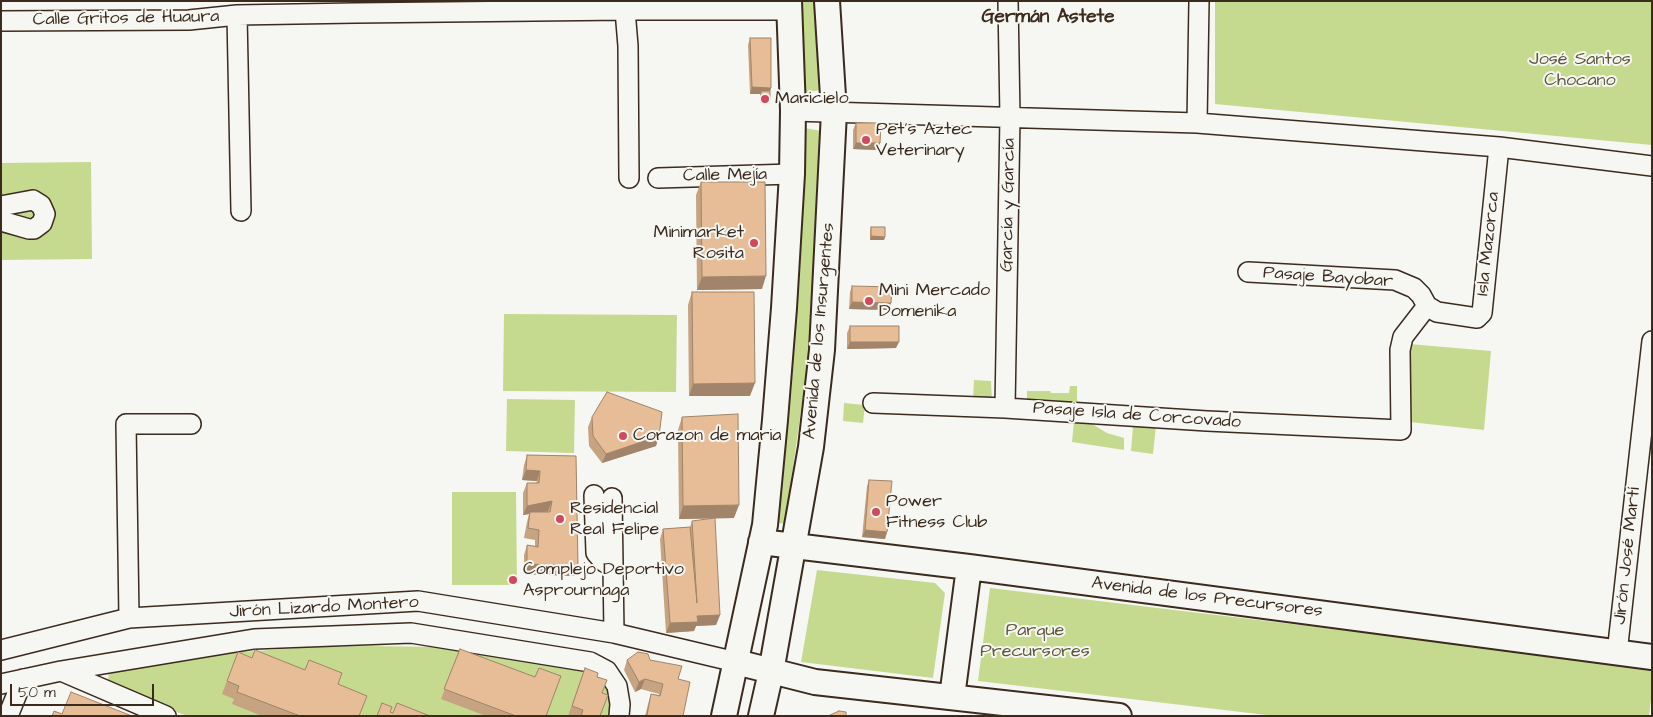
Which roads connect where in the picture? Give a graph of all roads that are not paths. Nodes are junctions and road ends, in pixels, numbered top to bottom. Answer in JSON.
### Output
{"nodes":[{"id":1,"x":827,"y":1,"type":"edge"},
{"id":2,"x":1008,"y":1,"type":"edge"},
{"id":3,"x":1199,"y":1,"type":"edge"},
{"id":4,"x":789,"y":6,"type":"edge"},
{"id":5,"x":625,"y":10,"type":"junction"},
{"id":6,"x":237,"y":15,"type":"junction"},
{"id":7,"x":1,"y":21,"type":"edge"},
{"id":8,"x":793,"y":111,"type":"junction"},
{"id":9,"x":834,"y":112,"type":"junction"},
{"id":10,"x":1010,"y":117,"type":"junction"},
{"id":11,"x":1197,"y":122,"type":"junction"},
{"id":12,"x":1499,"y":147,"type":"junction"},
{"id":13,"x":1652,"y":166,"type":"edge"},
{"id":14,"x":792,"y":174,"type":"junction"},
{"id":15,"x":629,"y":178,"type":"dead end"},
{"id":16,"x":658,"y":178,"type":"dead end"},
{"id":17,"x":1,"y":206,"type":"edge"},
{"id":18,"x":241,"y":211,"type":"dead end"},
{"id":19,"x":1,"y":221,"type":"edge"},
{"id":20,"x":1248,"y":272,"type":"dead end"},
{"id":21,"x":1427,"y":306,"type":"junction"},
{"id":22,"x":1652,"y":340,"type":"edge"},
{"id":23,"x":873,"y":403,"type":"dead end"},
{"id":24,"x":1005,"y":408,"type":"junction"},
{"id":25,"x":191,"y":424,"type":"dead end"},
{"id":26,"x":1644,"y":485,"type":"edge"},
{"id":27,"x":603,"y":496,"type":"dead end"},
{"id":28,"x":761,"y":542,"type":"junction"},
{"id":29,"x":793,"y":547,"type":"junction"},
{"id":30,"x":969,"y":567,"type":"junction"},
{"id":31,"x":129,"y":618,"type":"junction"},
{"id":32,"x":614,"y":633,"type":"junction"},
{"id":33,"x":1,"y":650,"type":"edge"},
{"id":34,"x":1617,"y":653,"type":"junction"},
{"id":35,"x":1652,"y":657,"type":"edge"},
{"id":36,"x":736,"y":662,"type":"junction"},
{"id":37,"x":61,"y":671,"type":"junction"},
{"id":38,"x":771,"y":672,"type":"junction"},
{"id":39,"x":23,"y":679,"type":"junction"},
{"id":40,"x":1,"y":684,"type":"edge"},
{"id":41,"x":952,"y":697,"type":"junction"},
{"id":42,"x":1095,"y":714,"type":"edge"},
{"id":43,"x":8,"y":716,"type":"edge"},
{"id":44,"x":166,"y":716,"type":"edge"},
{"id":45,"x":618,"y":716,"type":"edge"},
{"id":46,"x":724,"y":716,"type":"edge"},
{"id":47,"x":761,"y":716,"type":"edge"},
{"id":48,"x":1119,"y":716,"type":"edge"}],
"edges":[{"from":1,"to":9,"type":"main road","name":"Avenida de los Insurgentes"},
{"from":2,"to":10,"type":"street","name":"García y García"},
{"from":3,"to":11,"type":"street"},
{"from":4,"to":5,"type":"street","name":"Calle Gritos de Huaura"},
{"from":4,"to":8,"type":"main road"},
{"from":5,"to":6,"type":"street","name":"Calle Gritos de Huaura"},
{"from":5,"to":15,"type":"street"},
{"from":6,"to":7,"type":"street","name":"Calle Gritos de Huaura"},
{"from":6,"to":18,"type":"street"},
{"from":8,"to":9,"type":"street"},
{"from":8,"to":14,"type":"main road"},
{"from":9,"to":10,"type":"street"},
{"from":9,"to":29,"type":"main road","name":"Avenida de los Insurgentes"},
{"from":10,"to":11,"type":"street"},
{"from":10,"to":24,"type":"street","name":"García y García"},
{"from":11,"to":12,"type":"street"},
{"from":12,"to":13,"type":"street"},
{"from":12,"to":21,"type":"street","name":"Isla Mazorca"},
{"from":14,"to":16,"type":"street","name":"Calle Mejía"},
{"from":14,"to":28,"type":"main road"},
{"from":17,"to":19,"type":"street"},
{"from":20,"to":21,"type":"street","name":"Pasaje Bayobar"},
{"from":21,"to":24,"type":"street","name":"Pasaje Isla de Corcovado"},
{"from":22,"to":26,"type":"street","name":"Jirón José Martí"},
{"from":23,"to":24,"type":"street","name":"Pasaje Isla de Corcovado"},
{"from":25,"to":31,"type":"street"},
{"from":26,"to":34,"type":"street","name":"Jirón José Martí"},
{"from":27,"to":32,"type":"street"},
{"from":28,"to":29,"type":"main road","name":"Avenida de los Precursores"},
{"from":28,"to":36,"type":"main road"},
{"from":29,"to":30,"type":"main road","name":"Avenida de los Precursores"},
{"from":29,"to":38,"type":"main road","name":"Avenida de los Insurgentes"},
{"from":30,"to":34,"type":"main road","name":"Avenida de los Precursores"},
{"from":30,"to":41,"type":"main road"},
{"from":31,"to":32,"type":"street","name":"Jirón Lizardo Montero"},
{"from":31,"to":33,"type":"street","name":"Jirón Lizardo Montero"},
{"from":32,"to":36,"type":"street","name":"Jirón Lizardo Montero"},
{"from":34,"to":35,"type":"main road","name":"Avenida de los Precursores"},
{"from":36,"to":38,"type":"main road"},
{"from":36,"to":46,"type":"main road"},
{"from":37,"to":39,"type":"street"},
{"from":37,"to":44,"type":"street"},
{"from":37,"to":45,"type":"street"},
{"from":38,"to":41,"type":"main road"},
{"from":38,"to":47,"type":"main road","name":"Avenida de los Insurgentes"},
{"from":39,"to":40,"type":"street"},
{"from":39,"to":43,"type":"street"},
{"from":41,"to":42,"type":"main road"},
{"from":42,"to":48,"type":"main road"}]}
